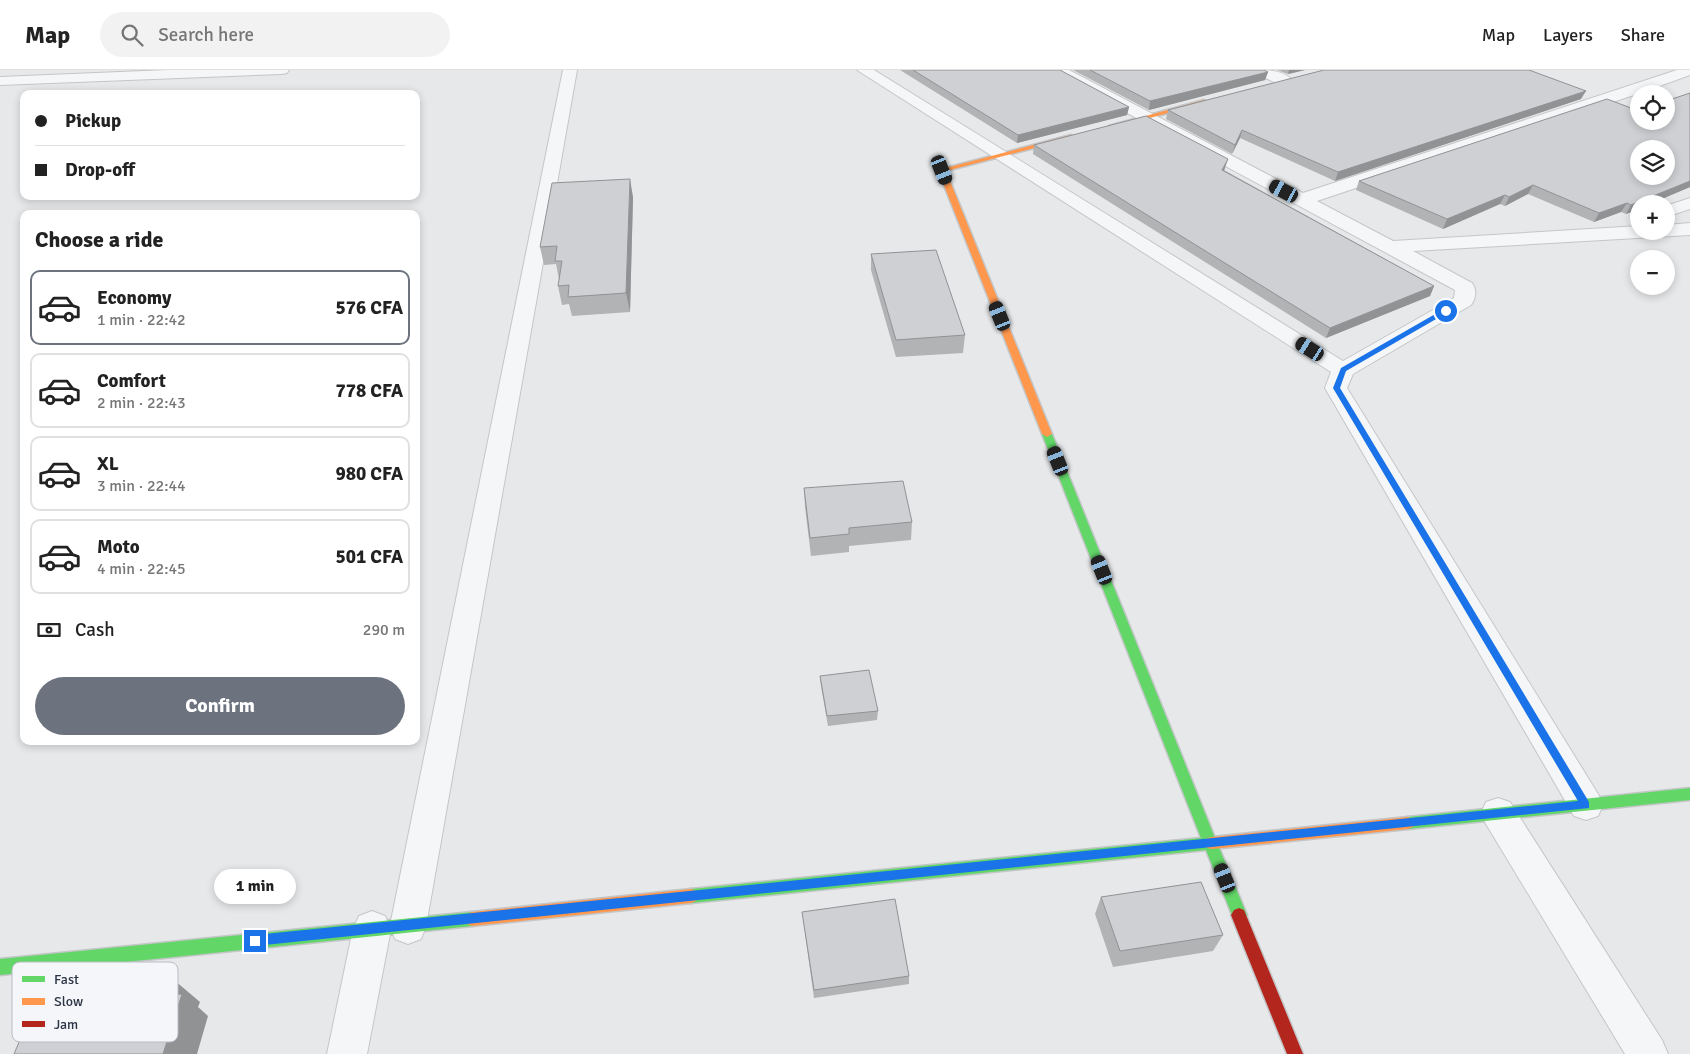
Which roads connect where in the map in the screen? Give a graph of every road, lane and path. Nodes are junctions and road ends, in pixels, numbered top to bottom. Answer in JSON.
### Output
{"nodes":[{"id":1,"x":282,"y":70,"type":"edge"},
{"id":2,"x":570,"y":70,"type":"edge"},
{"id":3,"x":864,"y":70,"type":"edge"},
{"id":4,"x":1058,"y":70,"type":"edge"},
{"id":5,"x":1261,"y":70,"type":"edge"},
{"id":6,"x":1688,"y":71,"type":"edge"},
{"id":7,"x":1290,"y":80,"type":"joint"},
{"id":8,"x":0,"y":81,"type":"edge"},
{"id":9,"x":1267,"y":86,"type":"edge"},
{"id":10,"x":1211,"y":100,"type":"edge"},
{"id":11,"x":1146,"y":117,"type":"junction"},
{"id":12,"x":1100,"y":129,"type":"edge"},
{"id":13,"x":1081,"y":134,"type":"edge"},
{"id":14,"x":998,"y":156,"type":"junction"},
{"id":15,"x":1301,"y":200,"type":"junction"},
{"id":16,"x":1690,"y":202,"type":"edge"},
{"id":17,"x":1675,"y":208,"type":"edge"},
{"id":18,"x":1630,"y":226,"type":"edge"},
{"id":19,"x":1690,"y":229,"type":"edge"},
{"id":20,"x":1675,"y":230,"type":"edge"},
{"id":21,"x":1630,"y":233,"type":"edge"},
{"id":22,"x":1609,"y":234,"type":"junction"},
{"id":23,"x":1388,"y":247,"type":"junction"},
{"id":24,"x":1343,"y":370,"type":"junction"},
{"id":25,"x":1690,"y":794,"type":"edge"},
{"id":26,"x":1586,"y":805,"type":"junction"},
{"id":27,"x":1498,"y":812,"type":"junction"},
{"id":28,"x":1211,"y":843,"type":"junction"},
{"id":29,"x":390,"y":927,"type":"junction"},
{"id":30,"x":49,"y":962,"type":"edge"},
{"id":31,"x":348,"y":1054,"type":"edge"},
{"id":32,"x":1295,"y":1054,"type":"edge"},
{"id":33,"x":1648,"y":1054,"type":"edge"}],
"edges":[{"from":1,"to":8,"type":"street"},
{"from":2,"to":29,"type":"street"},
{"from":3,"to":14,"type":"street"},
{"from":4,"to":11,"type":"street"},
{"from":5,"to":7,"type":"street"},
{"from":6,"to":15,"type":"street"},
{"from":7,"to":9,"type":"street"},
{"from":10,"to":11,"type":"street"},
{"from":11,"to":12,"type":"street"},
{"from":11,"to":15,"type":"street"},
{"from":13,"to":14,"type":"street"},
{"from":14,"to":24,"type":"street"},
{"from":14,"to":28,"type":"street"},
{"from":15,"to":23,"type":"street"},
{"from":16,"to":17,"type":"street"},
{"from":18,"to":22,"type":"street"},
{"from":19,"to":20,"type":"street"},
{"from":21,"to":22,"type":"street"},
{"from":22,"to":23,"type":"street"},
{"from":23,"to":24,"type":"street"},
{"from":24,"to":26,"type":"street"},
{"from":25,"to":26,"type":"street"},
{"from":26,"to":27,"type":"street"},
{"from":27,"to":28,"type":"street"},
{"from":27,"to":33,"type":"street"},
{"from":28,"to":29,"type":"street"},
{"from":28,"to":32,"type":"street"},
{"from":29,"to":30,"type":"street"},
{"from":29,"to":31,"type":"street"}]}
